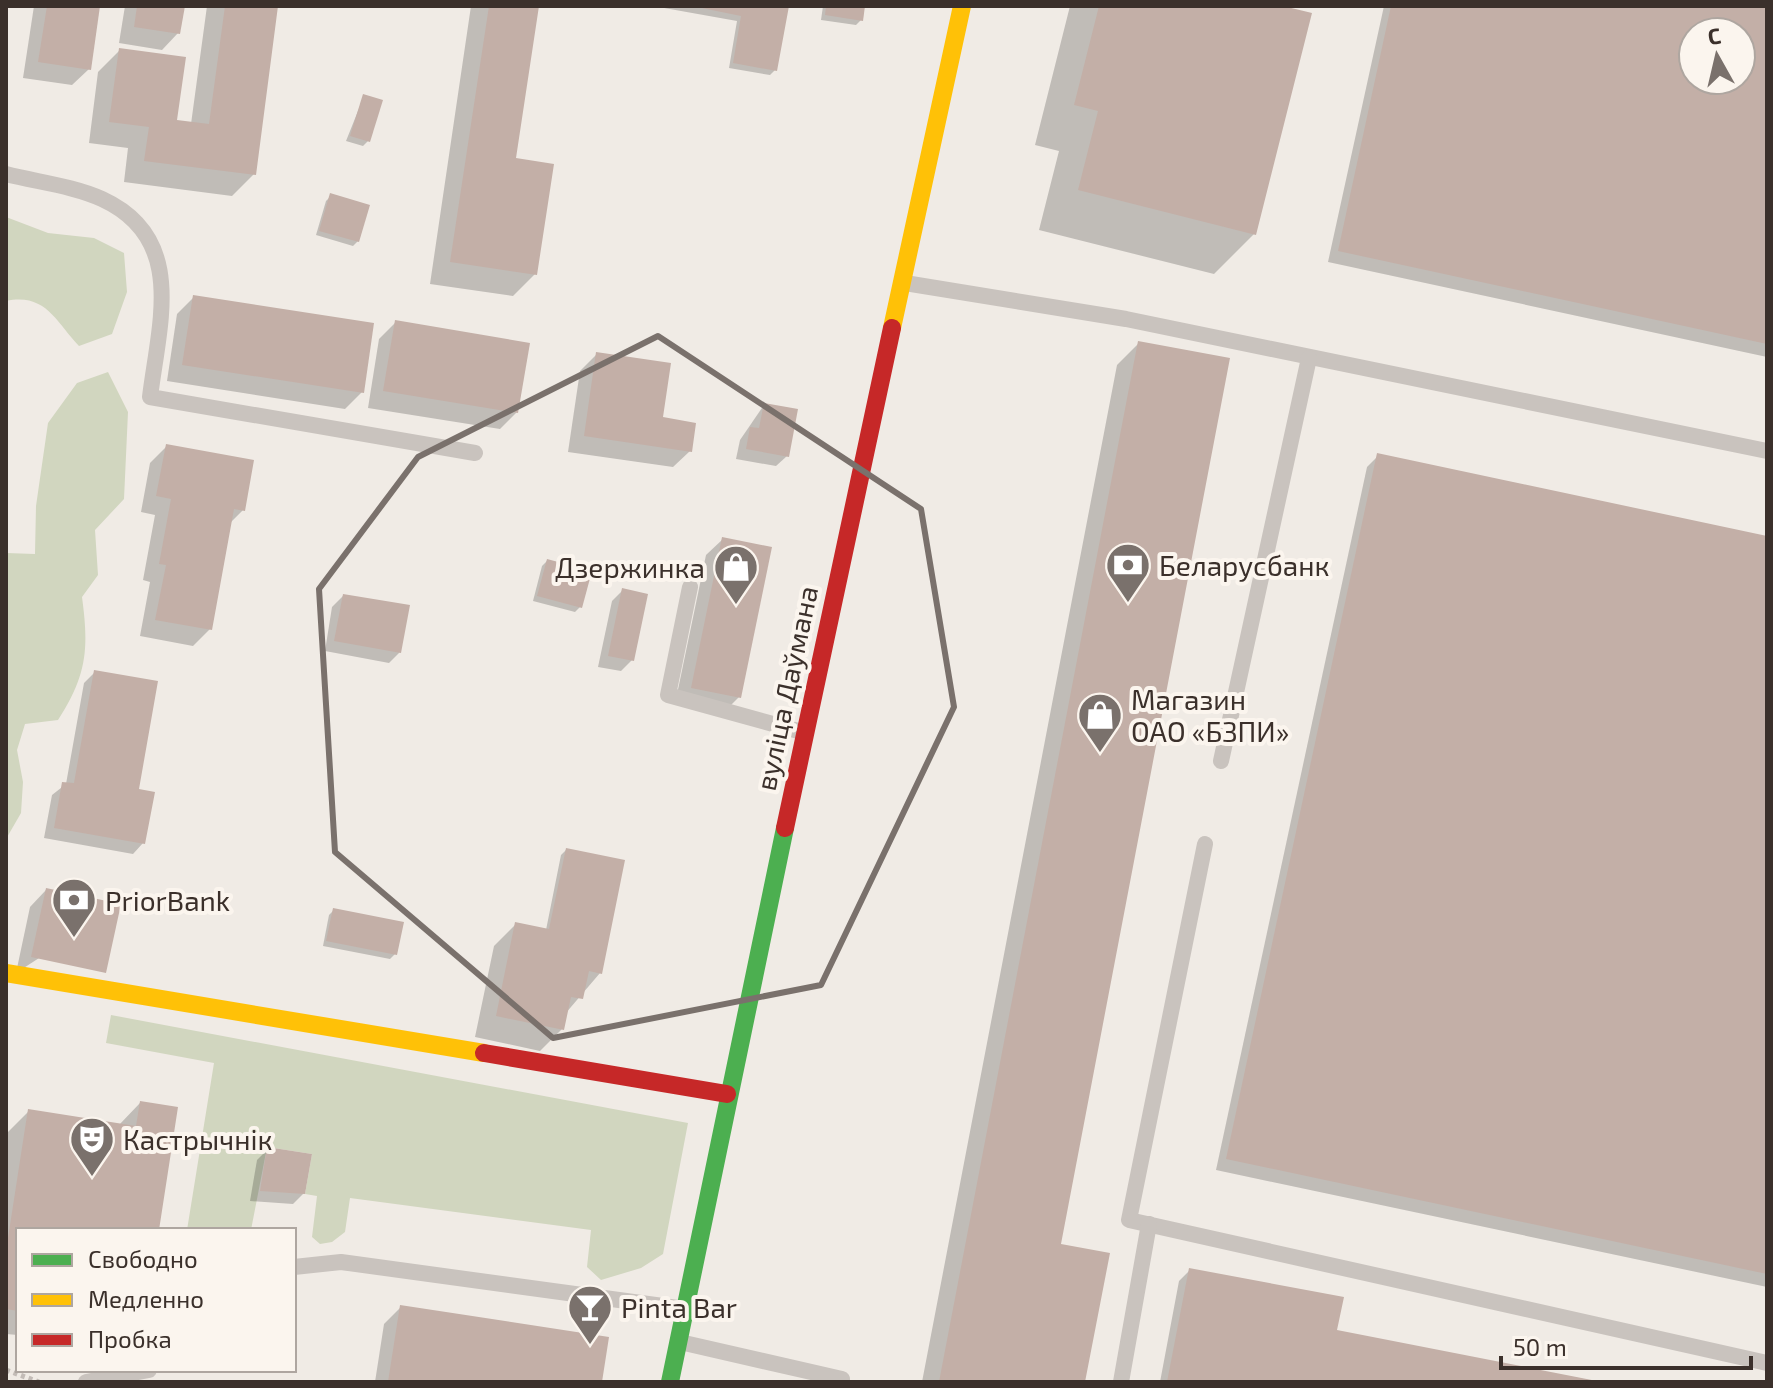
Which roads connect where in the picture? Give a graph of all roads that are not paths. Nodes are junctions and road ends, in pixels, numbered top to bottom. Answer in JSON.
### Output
{"nodes":[{"id":1,"x":962,"y":6,"type":"edge"},
{"id":2,"x":6,"y":174,"type":"edge"},
{"id":3,"x":900,"y":282,"type":"junction"},
{"id":4,"x":1309,"y":358,"type":"junction"},
{"id":5,"x":1767,"y":451,"type":"edge"},
{"id":6,"x":475,"y":453,"type":"dead end"},
{"id":7,"x":690,"y":587,"type":"dead end"},
{"id":8,"x":805,"y":733,"type":"junction"},
{"id":9,"x":1221,"y":761,"type":"dead end"},
{"id":10,"x":1205,"y":844,"type":"dead end"},
{"id":11,"x":6,"y":973,"type":"edge"},
{"id":12,"x":727,"y":1094,"type":"junction"},
{"id":13,"x":1149,"y":1224,"type":"junction"},
{"id":14,"x":296,"y":1267,"type":"edge"},
{"id":15,"x":686,"y":1309,"type":"junction"},
{"id":16,"x":679,"y":1342,"type":"junction"},
{"id":17,"x":1767,"y":1363,"type":"edge"},
{"id":18,"x":138,"y":1372,"type":"edge"},
{"id":19,"x":842,"y":1379,"type":"dead end"},
{"id":20,"x":86,"y":1382,"type":"edge"},
{"id":21,"x":670,"y":1382,"type":"edge"},
{"id":22,"x":1121,"y":1382,"type":"edge"}],
"edges":[{"from":1,"to":3,"type":"street","name":"вуліца Даўмана"},
{"from":2,"to":6,"type":"lane"},
{"from":3,"to":4,"type":"lane"},
{"from":3,"to":8,"type":"street","name":"вуліца Даўмана"},
{"from":4,"to":5,"type":"lane"},
{"from":4,"to":9,"type":"lane"},
{"from":7,"to":8,"type":"lane"},
{"from":8,"to":12,"type":"street","name":"вуліца Даўмана"},
{"from":10,"to":13,"type":"lane"},
{"from":11,"to":12,"type":"street"},
{"from":12,"to":15,"type":"street","name":"вуліца Даўмана"},
{"from":13,"to":17,"type":"lane"},
{"from":13,"to":22,"type":"lane"},
{"from":14,"to":15,"type":"lane"},
{"from":15,"to":16,"type":"street","name":"вуліца Даўмана"},
{"from":16,"to":19,"type":"lane"},
{"from":16,"to":21,"type":"street","name":"вуліца Даўмана"},
{"from":18,"to":20,"type":"lane"}]}
